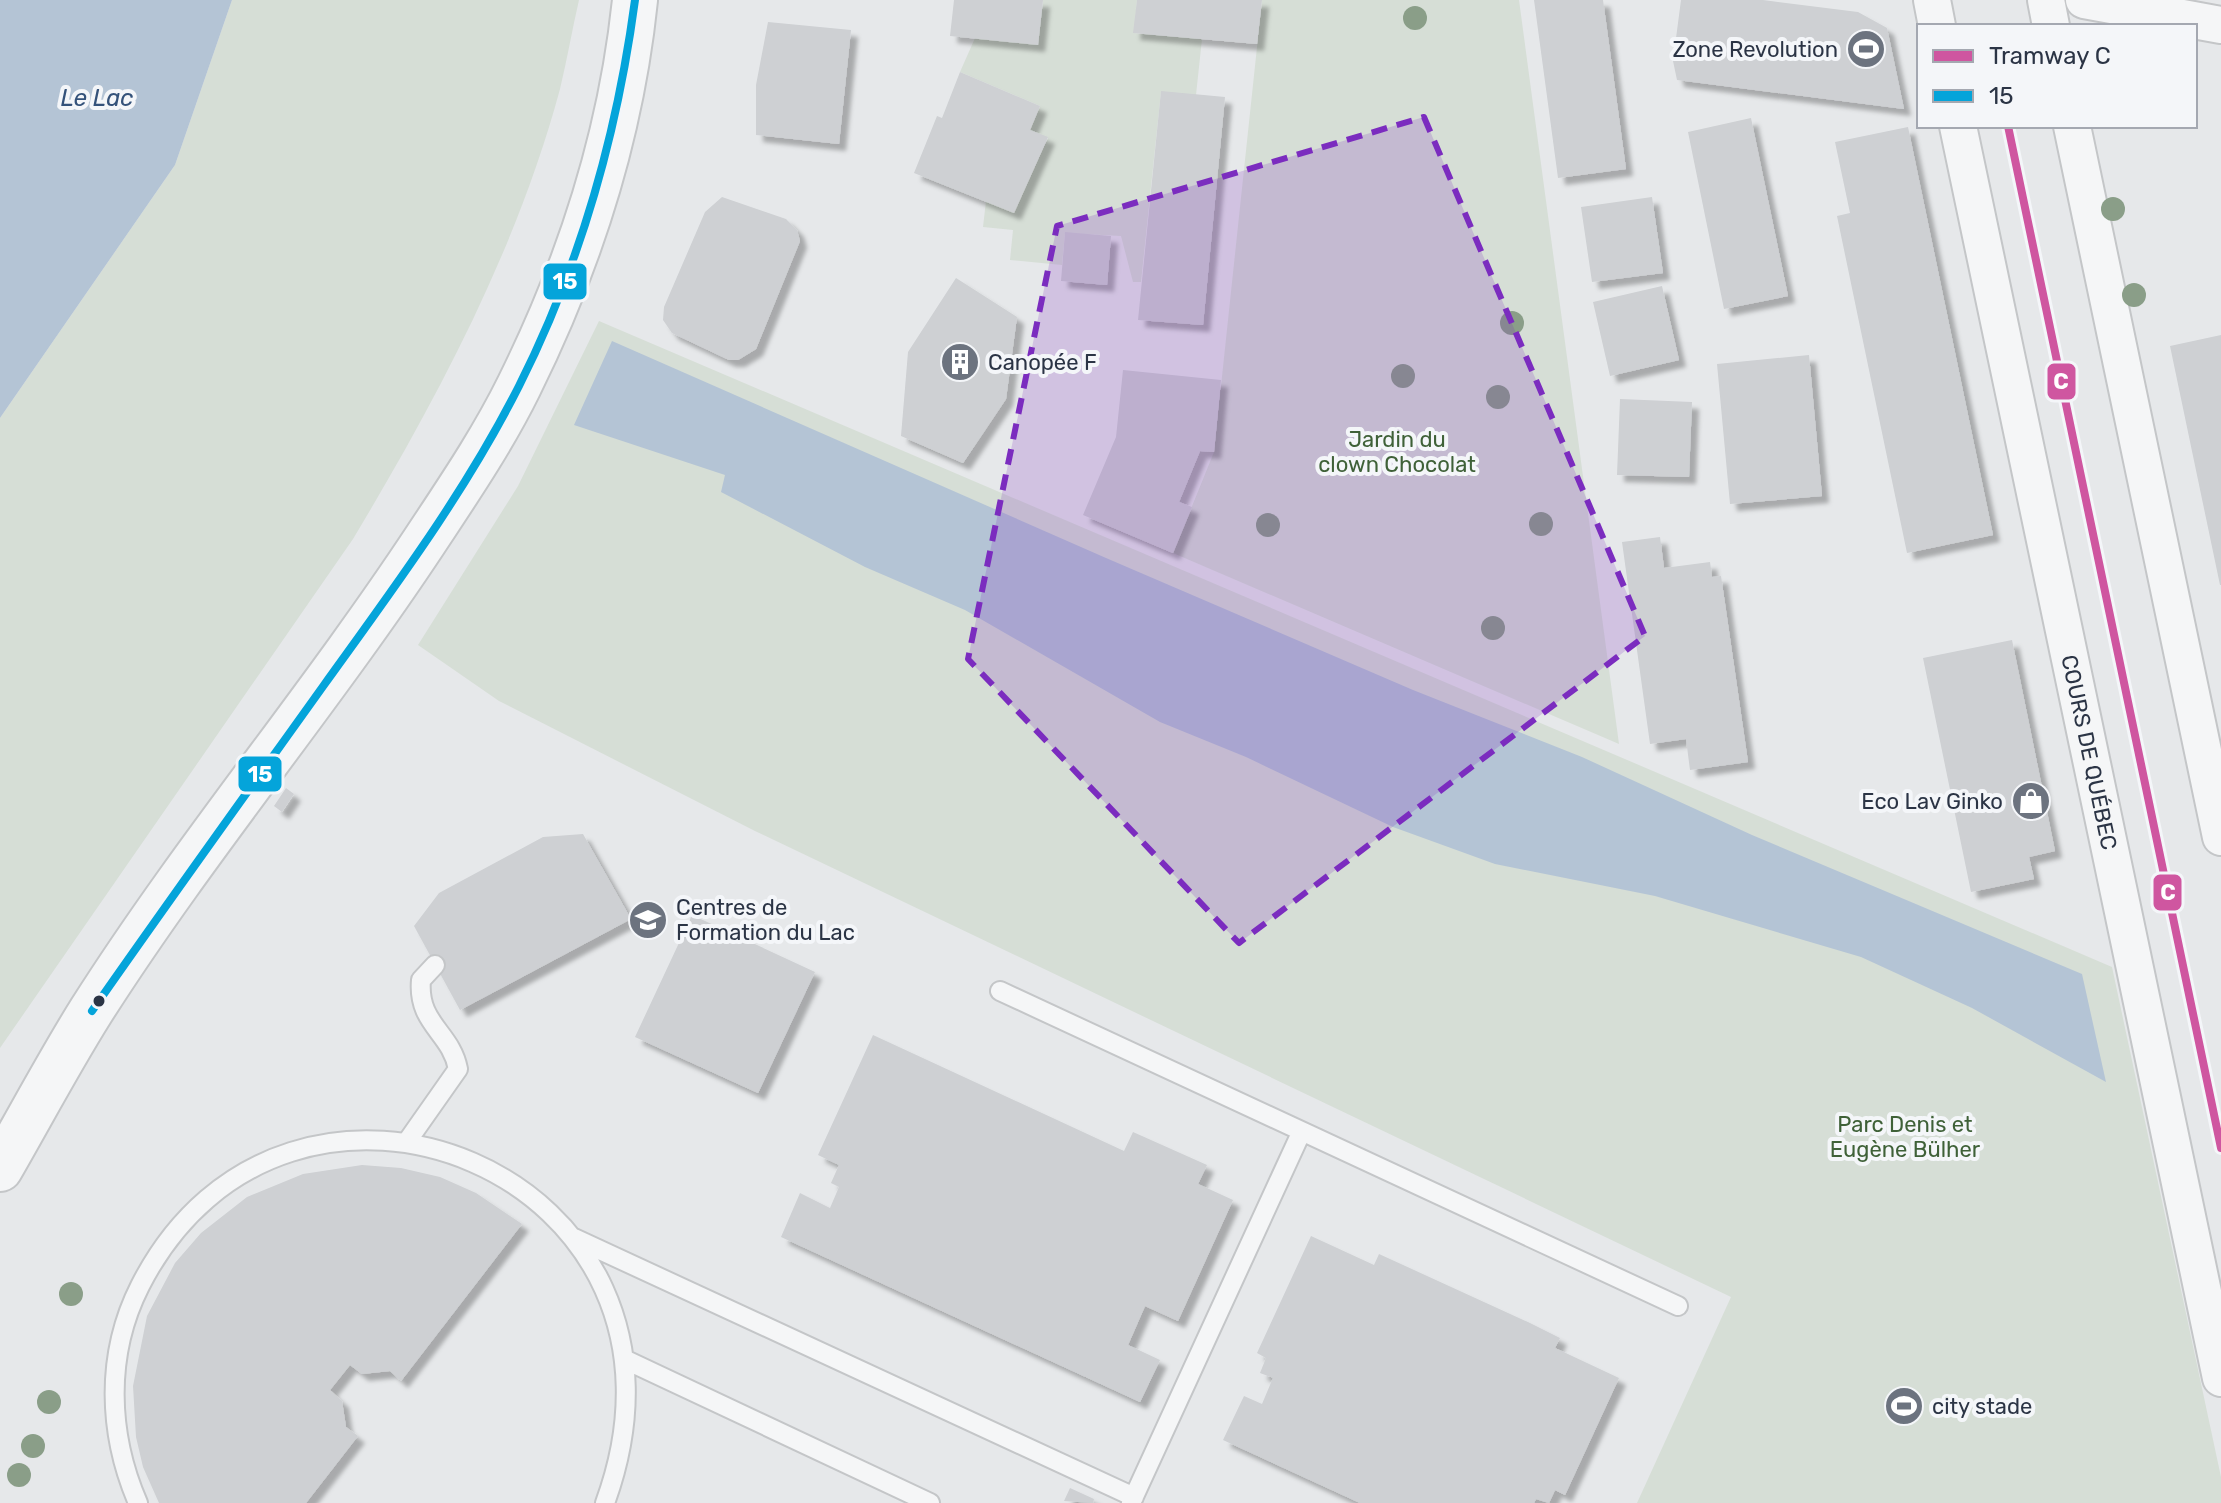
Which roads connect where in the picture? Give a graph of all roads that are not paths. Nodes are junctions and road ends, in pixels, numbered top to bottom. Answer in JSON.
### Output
{"nodes":[{"id":1,"x":635,"y":0,"type":"edge"},
{"id":2,"x":1932,"y":0,"type":"edge"},
{"id":3,"x":2046,"y":0,"type":"edge"},
{"id":4,"x":2084,"y":0,"type":"edge"},
{"id":5,"x":1937,"y":24,"type":"edge"},
{"id":6,"x":2051,"y":24,"type":"edge"},
{"id":7,"x":2221,"y":25,"type":"edge"},
{"id":8,"x":1958,"y":128,"type":"edge"},
{"id":9,"x":2072,"y":128,"type":"edge"},
{"id":10,"x":2221,"y":837,"type":"edge"},
{"id":11,"x":435,"y":965,"type":"dead end"},
{"id":12,"x":1000,"y":991,"type":"dead end"},
{"id":13,"x":1301,"y":1133,"type":"junction"},
{"id":14,"x":406,"y":1143,"type":"junction"},
{"id":15,"x":0,"y":1169,"type":"edge"},
{"id":16,"x":573,"y":1237,"type":"junction"},
{"id":17,"x":1678,"y":1306,"type":"dead end"},
{"id":18,"x":626,"y":1360,"type":"junction"},
{"id":19,"x":2221,"y":1378,"type":"edge"},
{"id":20,"x":1133,"y":1500,"type":"edge"},
{"id":21,"x":138,"y":1503,"type":"edge"},
{"id":22,"x":605,"y":1503,"type":"edge"},
{"id":23,"x":930,"y":1503,"type":"edge"}],
"edges":[{"from":1,"to":15,"type":"street"},
{"from":2,"to":5,"type":"street"},
{"from":3,"to":6,"type":"street"},
{"from":4,"to":7,"type":"street"},
{"from":8,"to":19,"type":"street","name":"COURS DE QUÉBEC"},
{"from":9,"to":10,"type":"street"},
{"from":11,"to":14,"type":"lane"},
{"from":12,"to":13,"type":"lane"},
{"from":13,"to":17,"type":"lane"},
{"from":13,"to":20,"type":"lane"},
{"from":14,"to":16,"type":"lane"},
{"from":14,"to":21,"type":"lane"},
{"from":16,"to":18,"type":"lane"},
{"from":16,"to":20,"type":"lane"},
{"from":18,"to":22,"type":"lane"},
{"from":18,"to":23,"type":"lane"}]}
